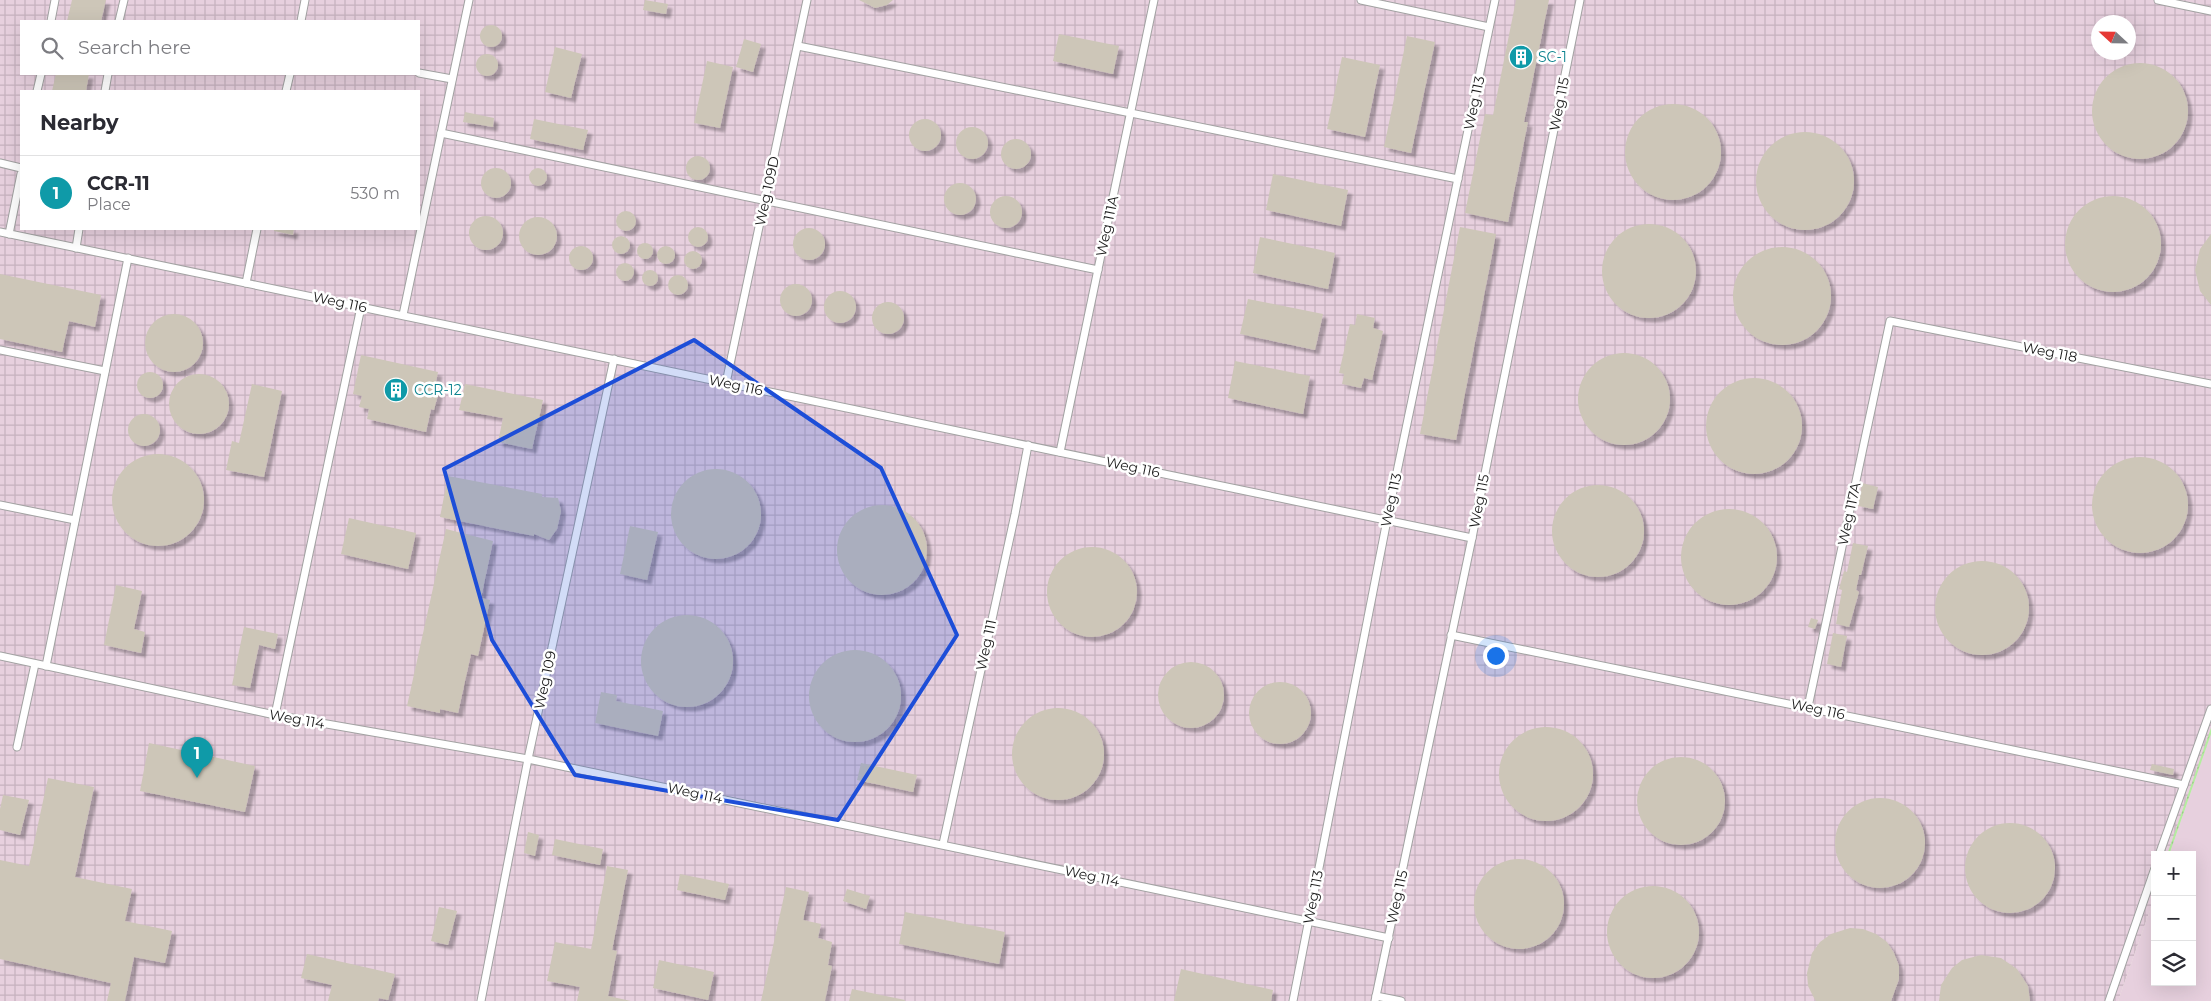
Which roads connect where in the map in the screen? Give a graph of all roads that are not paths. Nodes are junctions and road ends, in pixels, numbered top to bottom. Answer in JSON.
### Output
{"nodes":[{"id":1,"x":55,"y":0,"type":"edge"},
{"id":2,"x":124,"y":0,"type":"edge"},
{"id":3,"x":305,"y":0,"type":"edge"},
{"id":4,"x":469,"y":0,"type":"edge"},
{"id":5,"x":807,"y":0,"type":"edge"},
{"id":6,"x":1154,"y":0,"type":"edge"},
{"id":7,"x":1361,"y":0,"type":"edge"},
{"id":8,"x":1495,"y":0,"type":"edge"},
{"id":9,"x":1580,"y":0,"type":"edge"},
{"id":10,"x":2158,"y":0,"type":"edge"},
{"id":11,"x":2211,"y":11,"type":"edge"},
{"id":12,"x":51,"y":20,"type":"edge"},
{"id":13,"x":119,"y":20,"type":"edge"},
{"id":14,"x":301,"y":20,"type":"edge"},
{"id":15,"x":1489,"y":27,"type":"junction"},
{"id":16,"x":798,"y":46,"type":"junction"},
{"id":17,"x":420,"y":73,"type":"edge"},
{"id":18,"x":41,"y":75,"type":"edge"},
{"id":19,"x":108,"y":75,"type":"edge"},
{"id":20,"x":290,"y":75,"type":"edge"},
{"id":21,"x":452,"y":79,"type":"junction"},
{"id":22,"x":38,"y":90,"type":"edge"},
{"id":23,"x":105,"y":90,"type":"edge"},
{"id":24,"x":286,"y":90,"type":"edge"},
{"id":25,"x":1130,"y":113,"type":"junction"},
{"id":26,"x":441,"y":133,"type":"junction"},
{"id":27,"x":0,"y":163,"type":"edge"},
{"id":28,"x":20,"y":168,"type":"edge"},
{"id":29,"x":20,"y":179,"type":"edge"},
{"id":30,"x":1458,"y":179,"type":"junction"},
{"id":31,"x":765,"y":200,"type":"junction"},
{"id":32,"x":79,"y":230,"type":"edge"},
{"id":33,"x":257,"y":230,"type":"edge"},
{"id":34,"x":0,"y":232,"type":"edge"},
{"id":35,"x":9,"y":234,"type":"junction"},
{"id":36,"x":76,"y":248,"type":"junction"},
{"id":37,"x":128,"y":258,"type":"junction"},
{"id":38,"x":1098,"y":270,"type":"junction"},
{"id":39,"x":246,"y":283,"type":"junction"},
{"id":40,"x":361,"y":307,"type":"junction"},
{"id":41,"x":403,"y":316,"type":"junction"},
{"id":42,"x":1890,"y":321,"type":"joint"},
{"id":43,"x":0,"y":350,"type":"edge"},
{"id":44,"x":614,"y":359,"type":"junction"},
{"id":45,"x":105,"y":371,"type":"junction"},
{"id":46,"x":726,"y":383,"type":"junction"},
{"id":47,"x":2211,"y":384,"type":"edge"},
{"id":48,"x":1028,"y":445,"type":"junction"},
{"id":49,"x":1060,"y":452,"type":"junction"},
{"id":50,"x":0,"y":505,"type":"edge"},
{"id":51,"x":75,"y":520,"type":"junction"},
{"id":52,"x":1387,"y":520,"type":"junction"},
{"id":53,"x":1472,"y":538,"type":"junction"},
{"id":54,"x":1451,"y":635,"type":"junction"},
{"id":55,"x":0,"y":656,"type":"edge"},
{"id":56,"x":35,"y":664,"type":"junction"},
{"id":57,"x":46,"y":666,"type":"junction"},
{"id":58,"x":1808,"y":707,"type":"junction"},
{"id":59,"x":2211,"y":709,"type":"edge"},
{"id":60,"x":275,"y":715,"type":"junction"},
{"id":61,"x":17,"y":748,"type":"dead end"},
{"id":62,"x":528,"y":759,"type":"junction"},
{"id":63,"x":2184,"y":785,"type":"junction"},
{"id":64,"x":943,"y":844,"type":"junction"},
{"id":65,"x":2160,"y":851,"type":"edge"},
{"id":66,"x":2151,"y":880,"type":"edge"},
{"id":67,"x":1308,"y":922,"type":"junction"},
{"id":68,"x":1389,"y":938,"type":"junction"},
{"id":69,"x":1376,"y":998,"type":"edge"},
{"id":70,"x":481,"y":1001,"type":"edge"},
{"id":71,"x":1293,"y":1001,"type":"edge"},
{"id":72,"x":1401,"y":1001,"type":"edge"},
{"id":73,"x":2109,"y":1001,"type":"edge"}],
"edges":[{"from":1,"to":12,"type":"lane"},
{"from":2,"to":13,"type":"lane"},
{"from":3,"to":14,"type":"lane"},
{"from":4,"to":21,"type":"lane"},
{"from":5,"to":16,"type":"lane","name":"Weg 109D"},
{"from":6,"to":25,"type":"lane","name":"Weg 111A"},
{"from":7,"to":15,"type":"lane"},
{"from":8,"to":15,"type":"lane","name":"Weg 113"},
{"from":9,"to":53,"type":"lane","name":"Weg 115"},
{"from":10,"to":11,"type":"lane"},
{"from":15,"to":30,"type":"lane","name":"Weg 113"},
{"from":16,"to":25,"type":"lane"},
{"from":16,"to":31,"type":"lane","name":"Weg 109D"},
{"from":17,"to":21,"type":"lane"},
{"from":18,"to":22,"type":"lane"},
{"from":19,"to":23,"type":"lane"},
{"from":20,"to":24,"type":"lane"},
{"from":21,"to":26,"type":"lane"},
{"from":25,"to":30,"type":"lane"},
{"from":25,"to":38,"type":"lane","name":"Weg 111A"},
{"from":26,"to":31,"type":"lane"},
{"from":26,"to":41,"type":"lane"},
{"from":27,"to":28,"type":"lane"},
{"from":29,"to":35,"type":"lane"},
{"from":30,"to":52,"type":"lane","name":"Weg 113"},
{"from":31,"to":38,"type":"lane"},
{"from":31,"to":46,"type":"lane","name":"Weg 109D"},
{"from":32,"to":36,"type":"lane"},
{"from":33,"to":39,"type":"lane"},
{"from":34,"to":35,"type":"lane","name":"Weg 116"},
{"from":35,"to":36,"type":"lane","name":"Weg 116"},
{"from":36,"to":37,"type":"lane","name":"Weg 116"},
{"from":37,"to":39,"type":"lane","name":"Weg 116"},
{"from":37,"to":45,"type":"lane"},
{"from":38,"to":49,"type":"lane","name":"Weg 111A"},
{"from":39,"to":40,"type":"lane","name":"Weg 116"},
{"from":40,"to":41,"type":"lane","name":"Weg 116"},
{"from":40,"to":60,"type":"lane"},
{"from":41,"to":44,"type":"lane","name":"Weg 116"},
{"from":42,"to":47,"type":"lane","name":"Weg 118"},
{"from":42,"to":58,"type":"lane","name":"Weg 117A"},
{"from":43,"to":45,"type":"lane"},
{"from":44,"to":46,"type":"lane","name":"Weg 116"},
{"from":44,"to":62,"type":"lane","name":"Weg 109"},
{"from":45,"to":51,"type":"lane"},
{"from":46,"to":48,"type":"lane","name":"Weg 116"},
{"from":48,"to":49,"type":"lane","name":"Weg 116"},
{"from":48,"to":64,"type":"lane","name":"Weg 111"},
{"from":49,"to":52,"type":"lane","name":"Weg 116"},
{"from":50,"to":51,"type":"lane"},
{"from":51,"to":57,"type":"lane"},
{"from":52,"to":53,"type":"lane","name":"Weg 116"},
{"from":52,"to":67,"type":"lane","name":"Weg 113"},
{"from":53,"to":54,"type":"lane","name":"Weg 115"},
{"from":54,"to":58,"type":"lane","name":"Weg 116"},
{"from":54,"to":68,"type":"lane","name":"Weg 115"},
{"from":55,"to":56,"type":"lane","name":"Weg 114"},
{"from":56,"to":57,"type":"lane","name":"Weg 114"},
{"from":56,"to":61,"type":"lane"},
{"from":57,"to":60,"type":"lane","name":"Weg 114"},
{"from":58,"to":63,"type":"lane","name":"Weg 116"},
{"from":59,"to":63,"type":"lane"},
{"from":60,"to":62,"type":"lane","name":"Weg 114"},
{"from":62,"to":64,"type":"lane","name":"Weg 114"},
{"from":62,"to":70,"type":"lane","name":"Weg 109"},
{"from":63,"to":65,"type":"lane"},
{"from":64,"to":67,"type":"lane","name":"Weg 114"},
{"from":66,"to":73,"type":"lane"},
{"from":67,"to":68,"type":"lane","name":"Weg 114"},
{"from":67,"to":71,"type":"lane","name":"Weg 113"},
{"from":68,"to":69,"type":"lane","name":"Weg 115"},
{"from":69,"to":72,"type":"lane"}]}
